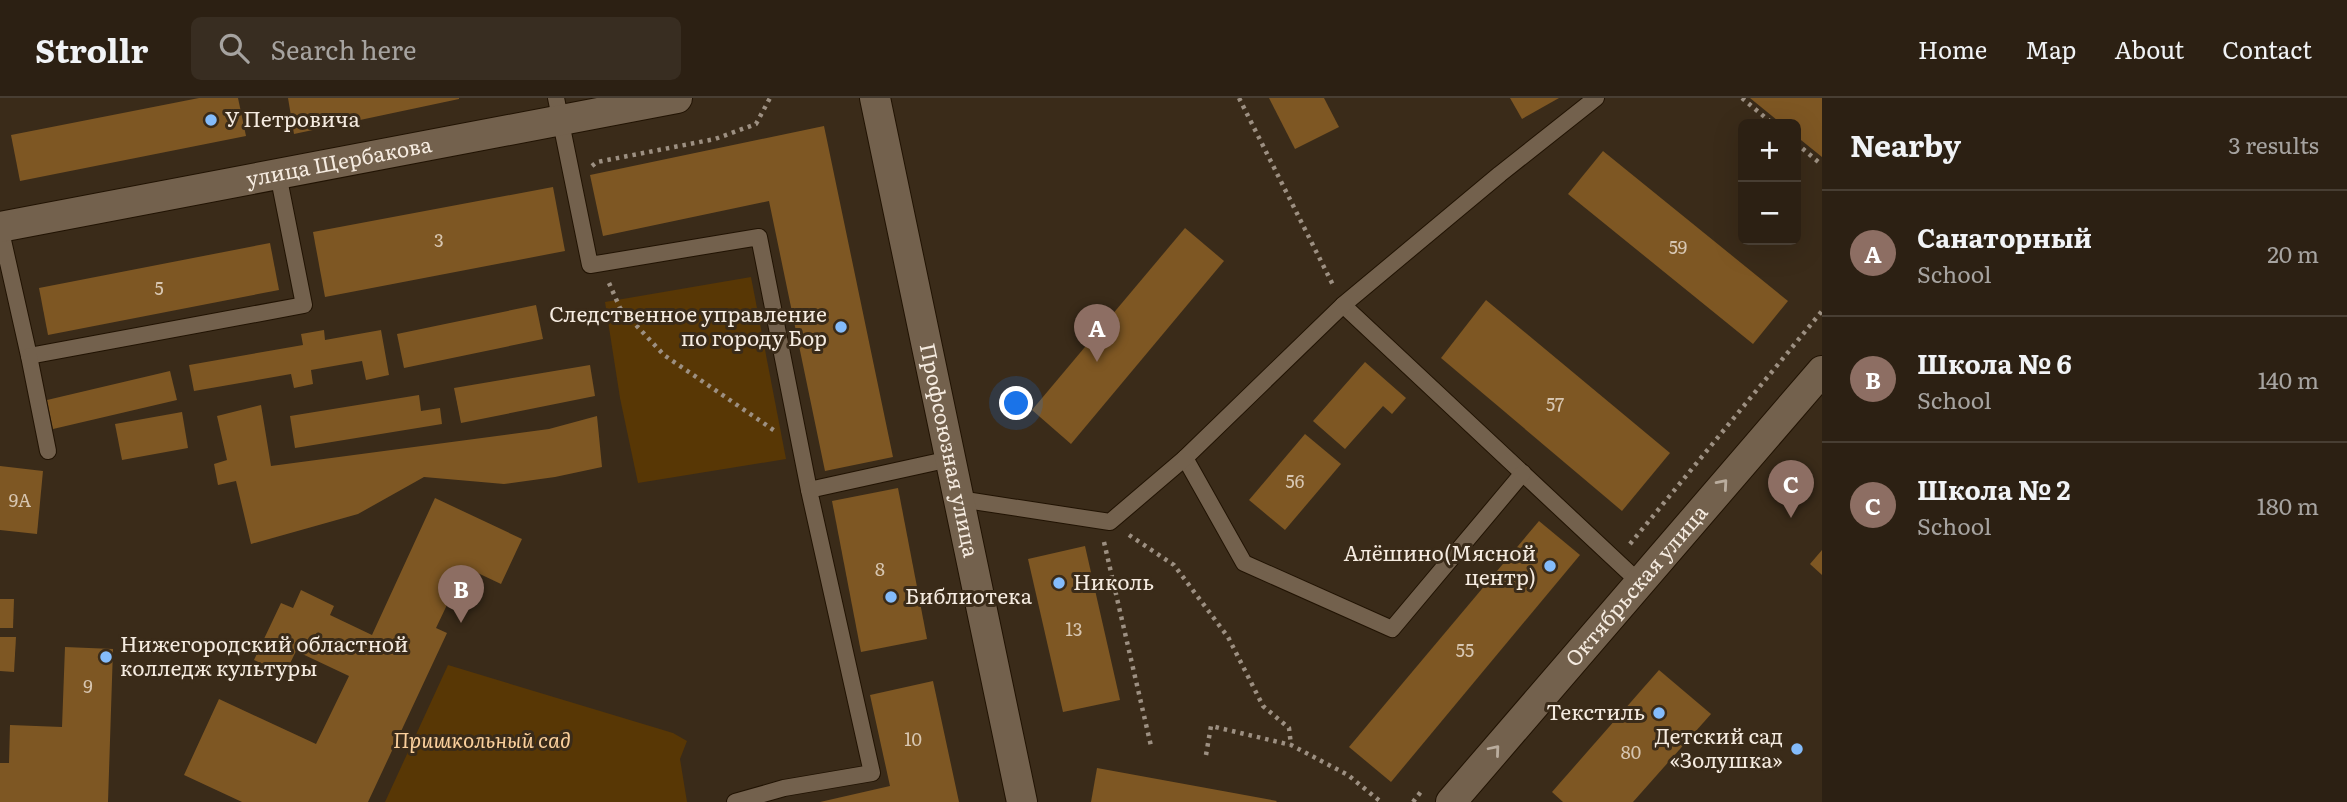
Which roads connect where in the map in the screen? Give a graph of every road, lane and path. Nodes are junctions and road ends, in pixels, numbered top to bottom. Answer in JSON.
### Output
{"nodes":[{"id":1,"x":677,"y":98,"type":"edge"},
{"id":2,"x":770,"y":98,"type":"edge"},
{"id":3,"x":875,"y":98,"type":"edge"},
{"id":4,"x":1239,"y":98,"type":"edge"},
{"id":5,"x":1596,"y":98,"type":"edge"},
{"id":6,"x":1742,"y":98,"type":"edge"},
{"id":7,"x":558,"y":109,"type":"edge"},
{"id":8,"x":1767,"y":119,"type":"edge"},
{"id":9,"x":1801,"y":147,"type":"edge"},
{"id":10,"x":1822,"y":166,"type":"edge"},
{"id":11,"x":278,"y":174,"type":"junction"},
{"id":12,"x":573,"y":182,"type":"junction"},
{"id":13,"x":0,"y":227,"type":"edge"},
{"id":14,"x":601,"y":263,"type":"junction"},
{"id":15,"x":1343,"y":305,"type":"junction"},
{"id":16,"x":29,"y":356,"type":"junction"},
{"id":17,"x":1822,"y":371,"type":"edge"},
{"id":18,"x":802,"y":449,"type":"junction"},
{"id":19,"x":48,"y":451,"type":"dead end"},
{"id":20,"x":1185,"y":458,"type":"junction"},
{"id":21,"x":950,"y":459,"type":"junction"},
{"id":22,"x":1523,"y":473,"type":"junction"},
{"id":23,"x":809,"y":490,"type":"junction"},
{"id":24,"x":960,"y":499,"type":"junction"},
{"id":25,"x":1104,"y":521,"type":"junction"},
{"id":26,"x":1639,"y":582,"type":"junction"},
{"id":27,"x":1291,"y":745,"type":"junction"},
{"id":28,"x":1151,"y":746,"type":"dead end"},
{"id":29,"x":1206,"y":755,"type":"dead end"},
{"id":30,"x":735,"y":802,"type":"edge"},
{"id":31,"x":1022,"y":802,"type":"edge"},
{"id":32,"x":1381,"y":802,"type":"edge"},
{"id":33,"x":1451,"y":802,"type":"edge"}],
"edges":[{"from":1,"to":7,"type":"street","name":"улица Щербакова"},
{"from":2,"to":12,"type":"path"},
{"from":3,"to":21,"type":"street","name":"Профсоюзная улица"},
{"from":4,"to":15,"type":"path"},
{"from":5,"to":15,"type":"lane"},
{"from":6,"to":8,"type":"path"},
{"from":7,"to":11,"type":"street","name":"улица Щербакова"},
{"from":7,"to":12,"type":"lane"},
{"from":9,"to":10,"type":"path"},
{"from":11,"to":13,"type":"street","name":"улица Щербакова"},
{"from":11,"to":16,"type":"lane"},
{"from":12,"to":14,"type":"lane"},
{"from":13,"to":16,"type":"lane"},
{"from":14,"to":18,"type":"path"},
{"from":14,"to":18,"type":"lane"},
{"from":15,"to":20,"type":"lane"},
{"from":15,"to":22,"type":"lane"},
{"from":16,"to":19,"type":"lane"},
{"from":26,"to":17,"type":"street","name":"Октябрьская улица","one_way":true},
{"from":18,"to":23,"type":"lane"},
{"from":20,"to":22,"type":"lane"},
{"from":20,"to":25,"type":"lane"},
{"from":21,"to":23,"type":"lane"},
{"from":21,"to":24,"type":"street","name":"Профсоюзная улица"},
{"from":22,"to":26,"type":"lane"},
{"from":23,"to":30,"type":"lane"},
{"from":24,"to":25,"type":"lane"},
{"from":24,"to":31,"type":"street","name":"Профсоюзная улица"},
{"from":25,"to":27,"type":"path"},
{"from":25,"to":28,"type":"path"},
{"from":33,"to":26,"type":"street","name":"Октябрьская улица","one_way":true},
{"from":27,"to":29,"type":"path"},
{"from":27,"to":32,"type":"path"}]}
